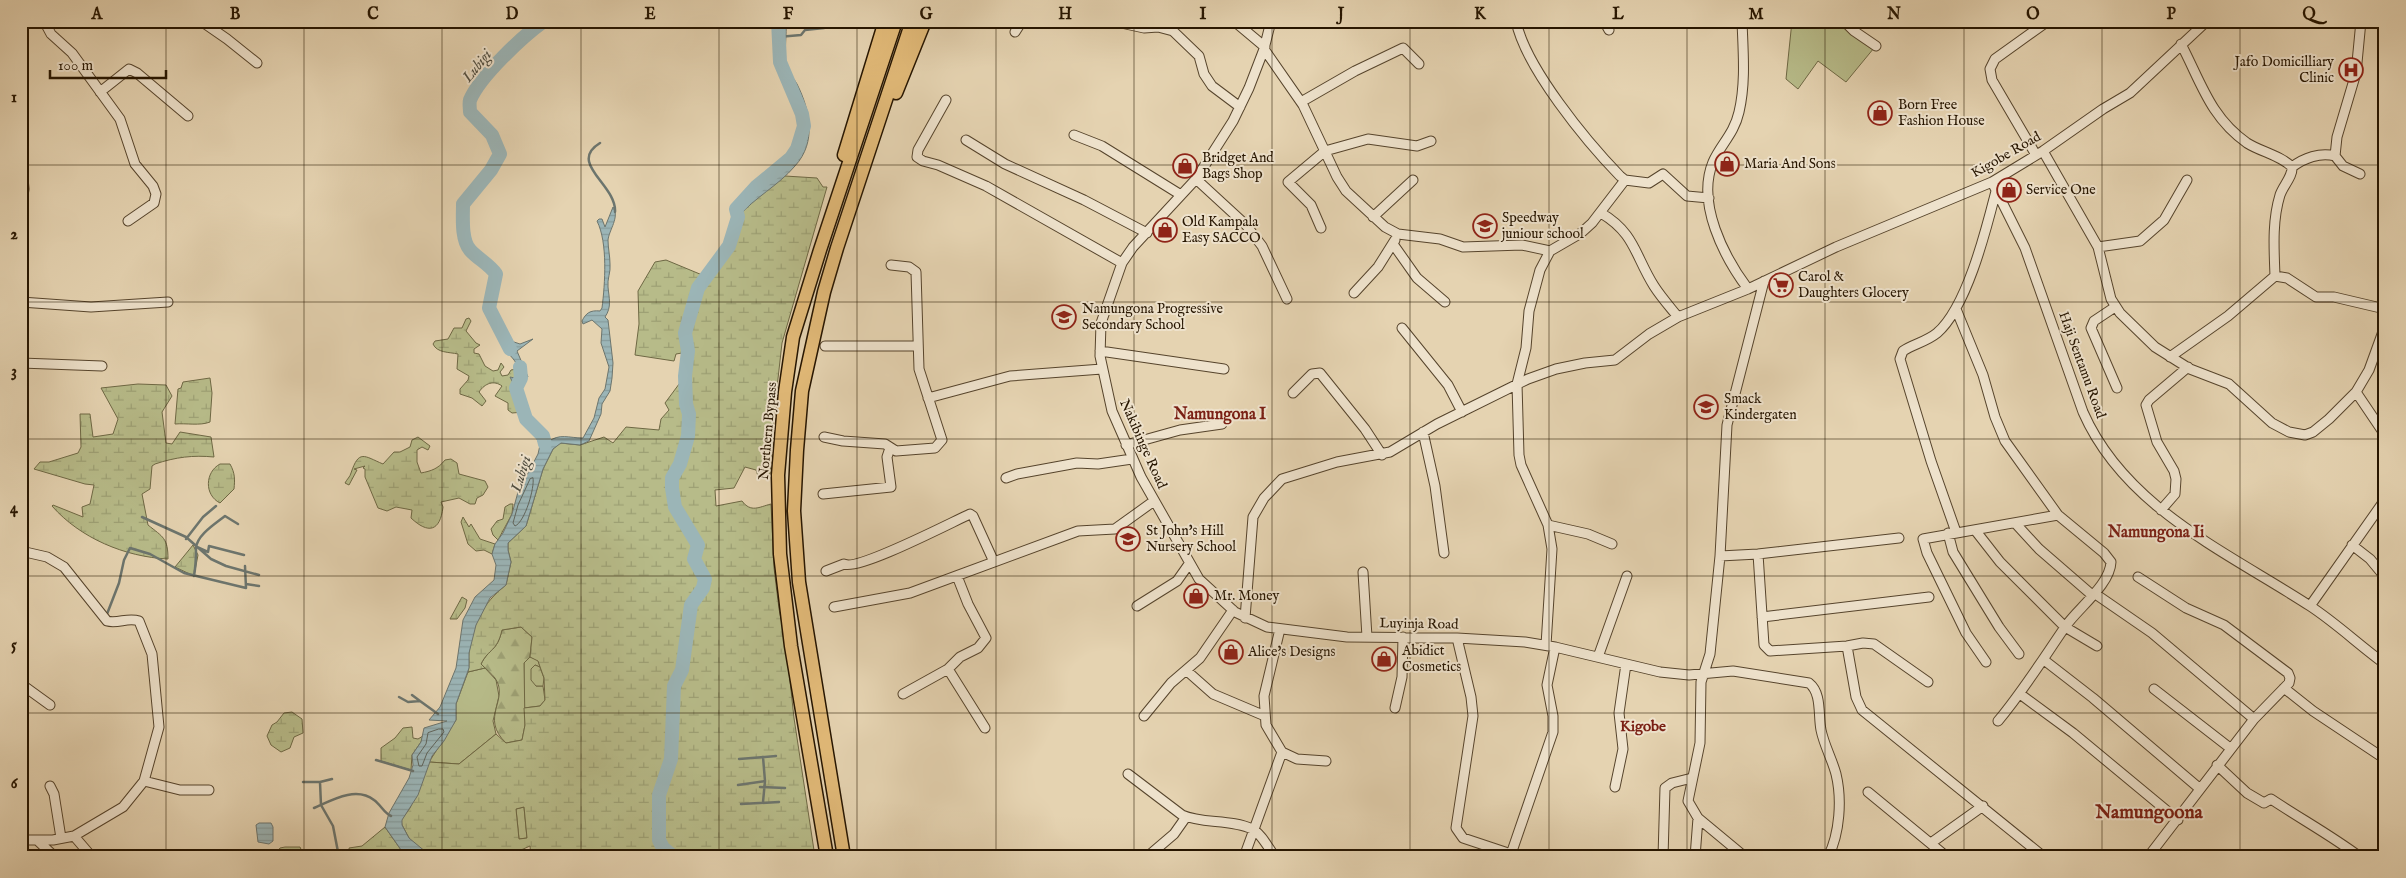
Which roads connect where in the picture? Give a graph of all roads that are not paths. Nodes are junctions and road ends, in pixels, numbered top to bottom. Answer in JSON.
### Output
{"nodes":[{"id":1,"x":44,"y":21,"type":"edge"},
{"id":2,"x":201,"y":21,"type":"edge"},
{"id":3,"x":885,"y":21,"type":"edge"},
{"id":4,"x":896,"y":21,"type":"edge"},
{"id":5,"x":912,"y":21,"type":"edge"},
{"id":6,"x":925,"y":21,"type":"edge"},
{"id":7,"x":1022,"y":21,"type":"edge"},
{"id":8,"x":1112,"y":21,"type":"edge"},
{"id":9,"x":1234,"y":21,"type":"edge"},
{"id":10,"x":1272,"y":21,"type":"edge"},
{"id":11,"x":1516,"y":21,"type":"edge"},
{"id":12,"x":1742,"y":21,"type":"edge"},
{"id":13,"x":1844,"y":21,"type":"edge"},
{"id":14,"x":2048,"y":21,"type":"edge"},
{"id":15,"x":2207,"y":21,"type":"edge"},
{"id":16,"x":2361,"y":21,"type":"edge"},
{"id":17,"x":1015,"y":32,"type":"dead end"},
{"id":18,"x":2181,"y":44,"type":"junction"},
{"id":19,"x":1876,"y":46,"type":"dead end"},
{"id":20,"x":1264,"y":48,"type":"junction"},
{"id":21,"x":257,"y":63,"type":"dead end"},
{"id":22,"x":1419,"y":64,"type":"dead end"},
{"id":23,"x":100,"y":92,"type":"junction"},
{"id":24,"x":946,"y":100,"type":"dead end"},
{"id":25,"x":1301,"y":102,"type":"junction"},
{"id":26,"x":1240,"y":107,"type":"junction"},
{"id":27,"x":188,"y":116,"type":"dead end"},
{"id":28,"x":878,"y":123,"type":"junction"},
{"id":29,"x":1074,"y":135,"type":"dead end"},
{"id":30,"x":966,"y":140,"type":"dead end"},
{"id":31,"x":1431,"y":141,"type":"dead end"},
{"id":32,"x":1325,"y":151,"type":"junction"},
{"id":33,"x":2039,"y":153,"type":"junction"},
{"id":34,"x":21,"y":155,"type":"edge"},
{"id":35,"x":2335,"y":156,"type":"junction"},
{"id":36,"x":2292,"y":166,"type":"junction"},
{"id":37,"x":2360,"y":174,"type":"dead end"},
{"id":38,"x":1196,"y":179,"type":"junction"},
{"id":39,"x":1413,"y":180,"type":"dead end"},
{"id":40,"x":1625,"y":180,"type":"junction"},
{"id":41,"x":2187,"y":180,"type":"dead end"},
{"id":42,"x":842,"y":182,"type":"junction"},
{"id":43,"x":1992,"y":182,"type":"junction"},
{"id":44,"x":1996,"y":191,"type":"junction"},
{"id":45,"x":1181,"y":195,"type":"junction"},
{"id":46,"x":1709,"y":198,"type":"junction"},
{"id":47,"x":21,"y":210,"type":"edge"},
{"id":48,"x":1601,"y":212,"type":"junction"},
{"id":49,"x":1373,"y":217,"type":"junction"},
{"id":50,"x":128,"y":221,"type":"dead end"},
{"id":51,"x":1321,"y":228,"type":"dead end"},
{"id":52,"x":1146,"y":233,"type":"junction"},
{"id":53,"x":1398,"y":234,"type":"junction"},
{"id":54,"x":1393,"y":244,"type":"junction"},
{"id":55,"x":2098,"y":246,"type":"junction"},
{"id":56,"x":1550,"y":252,"type":"junction"},
{"id":57,"x":1122,"y":263,"type":"junction"},
{"id":58,"x":891,"y":266,"type":"dead end"},
{"id":59,"x":2275,"y":276,"type":"junction"},
{"id":60,"x":1764,"y":281,"type":"junction"},
{"id":61,"x":1748,"y":289,"type":"junction"},
{"id":62,"x":1354,"y":293,"type":"dead end"},
{"id":63,"x":1287,"y":299,"type":"dead end"},
{"id":64,"x":21,"y":302,"type":"edge"},
{"id":65,"x":168,"y":302,"type":"dead end"},
{"id":66,"x":1445,"y":302,"type":"dead end"},
{"id":67,"x":2115,"y":307,"type":"junction"},
{"id":68,"x":1956,"y":309,"type":"junction"},
{"id":69,"x":2385,"y":309,"type":"edge"},
{"id":70,"x":1678,"y":317,"type":"junction"},
{"id":71,"x":2385,"y":326,"type":"edge"},
{"id":72,"x":1402,"y":328,"type":"dead end"},
{"id":73,"x":825,"y":346,"type":"dead end"},
{"id":74,"x":917,"y":346,"type":"junction"},
{"id":75,"x":1100,"y":351,"type":"junction"},
{"id":76,"x":2170,"y":357,"type":"junction"},
{"id":77,"x":21,"y":362,"type":"edge"},
{"id":78,"x":102,"y":366,"type":"dead end"},
{"id":79,"x":2188,"y":367,"type":"junction"},
{"id":80,"x":1224,"y":369,"type":"dead end"},
{"id":81,"x":1102,"y":370,"type":"junction"},
{"id":82,"x":1517,"y":384,"type":"junction"},
{"id":83,"x":2117,"y":388,"type":"dead end"},
{"id":84,"x":2356,"y":392,"type":"junction"},
{"id":85,"x":1293,"y":393,"type":"dead end"},
{"id":86,"x":928,"y":398,"type":"junction"},
{"id":87,"x":1462,"y":412,"type":"junction"},
{"id":88,"x":1222,"y":424,"type":"dead end"},
{"id":89,"x":1423,"y":432,"type":"junction"},
{"id":90,"x":2385,"y":435,"type":"edge"},
{"id":91,"x":824,"y":437,"type":"dead end"},
{"id":92,"x":1126,"y":445,"type":"junction"},
{"id":93,"x":890,"y":448,"type":"junction"},
{"id":94,"x":1382,"y":455,"type":"junction"},
{"id":95,"x":1132,"y":459,"type":"junction"},
{"id":96,"x":1006,"y":478,"type":"dead end"},
{"id":97,"x":823,"y":494,"type":"dead end"},
{"id":98,"x":1154,"y":501,"type":"junction"},
{"id":99,"x":2384,"y":501,"type":"edge"},
{"id":100,"x":2161,"y":510,"type":"junction"},
{"id":101,"x":2058,"y":515,"type":"junction"},
{"id":102,"x":2016,"y":524,"type":"junction"},
{"id":103,"x":1548,"y":525,"type":"junction"},
{"id":104,"x":1976,"y":530,"type":"junction"},
{"id":105,"x":1952,"y":532,"type":"junction"},
{"id":106,"x":1173,"y":533,"type":"joint"},
{"id":107,"x":1899,"y":538,"type":"dead end"},
{"id":108,"x":1612,"y":544,"type":"dead end"},
{"id":109,"x":2352,"y":545,"type":"junction"},
{"id":110,"x":21,"y":551,"type":"edge"},
{"id":111,"x":1444,"y":553,"type":"dead end"},
{"id":112,"x":1758,"y":554,"type":"junction"},
{"id":113,"x":1720,"y":556,"type":"junction"},
{"id":114,"x":994,"y":562,"type":"junction"},
{"id":115,"x":1190,"y":564,"type":"junction"},
{"id":116,"x":826,"y":571,"type":"dead end"},
{"id":117,"x":1363,"y":572,"type":"dead end"},
{"id":118,"x":957,"y":576,"type":"junction"},
{"id":119,"x":1627,"y":576,"type":"dead end"},
{"id":120,"x":2385,"y":577,"type":"edge"},
{"id":121,"x":2138,"y":578,"type":"dead end"},
{"id":122,"x":2093,"y":594,"type":"junction"},
{"id":123,"x":1930,"y":597,"type":"dead end"},
{"id":124,"x":1137,"y":606,"type":"dead end"},
{"id":125,"x":2310,"y":606,"type":"junction"},
{"id":126,"x":834,"y":607,"type":"dead end"},
{"id":127,"x":1233,"y":610,"type":"junction"},
{"id":128,"x":1762,"y":617,"type":"junction"},
{"id":129,"x":1245,"y":618,"type":"junction"},
{"id":130,"x":2065,"y":627,"type":"junction"},
{"id":131,"x":1280,"y":629,"type":"junction"},
{"id":132,"x":1403,"y":637,"type":"junction"},
{"id":133,"x":1367,"y":638,"type":"junction"},
{"id":134,"x":1457,"y":638,"type":"junction"},
{"id":135,"x":1546,"y":645,"type":"junction"},
{"id":136,"x":1847,"y":646,"type":"junction"},
{"id":137,"x":2097,"y":646,"type":"dead end"},
{"id":138,"x":1555,"y":647,"type":"junction"},
{"id":139,"x":2020,"y":654,"type":"dead end"},
{"id":140,"x":1598,"y":657,"type":"junction"},
{"id":141,"x":2044,"y":660,"type":"junction"},
{"id":142,"x":1986,"y":662,"type":"dead end"},
{"id":143,"x":1626,"y":664,"type":"junction"},
{"id":144,"x":2385,"y":664,"type":"edge"},
{"id":145,"x":948,"y":669,"type":"junction"},
{"id":146,"x":1187,"y":671,"type":"junction"},
{"id":147,"x":1705,"y":674,"type":"junction"},
{"id":148,"x":1928,"y":682,"type":"dead end"},
{"id":149,"x":21,"y":684,"type":"edge"},
{"id":150,"x":2284,"y":688,"type":"junction"},
{"id":151,"x":2154,"y":689,"type":"dead end"},
{"id":152,"x":903,"y":694,"type":"dead end"},
{"id":153,"x":2020,"y":694,"type":"junction"},
{"id":154,"x":50,"y":705,"type":"dead end"},
{"id":155,"x":1396,"y":708,"type":"dead end"},
{"id":156,"x":1144,"y":716,"type":"dead end"},
{"id":157,"x":1264,"y":716,"type":"junction"},
{"id":158,"x":2254,"y":719,"type":"junction"},
{"id":159,"x":1998,"y":721,"type":"dead end"},
{"id":160,"x":985,"y":728,"type":"dead end"},
{"id":161,"x":2230,"y":748,"type":"junction"},
{"id":162,"x":1282,"y":752,"type":"junction"},
{"id":163,"x":2385,"y":759,"type":"edge"},
{"id":164,"x":1326,"y":761,"type":"dead end"},
{"id":165,"x":2217,"y":765,"type":"junction"},
{"id":166,"x":1128,"y":774,"type":"dead end"},
{"id":167,"x":1692,"y":778,"type":"junction"},
{"id":168,"x":144,"y":781,"type":"junction"},
{"id":169,"x":50,"y":786,"type":"dead end"},
{"id":170,"x":1615,"y":787,"type":"dead end"},
{"id":171,"x":2199,"y":788,"type":"junction"},
{"id":172,"x":209,"y":790,"type":"dead end"},
{"id":173,"x":1868,"y":792,"type":"dead end"},
{"id":174,"x":1983,"y":806,"type":"junction"},
{"id":175,"x":1186,"y":817,"type":"junction"},
{"id":176,"x":1698,"y":818,"type":"junction"},
{"id":177,"x":2178,"y":820,"type":"junction"},
{"id":178,"x":1253,"y":830,"type":"junction"},
{"id":179,"x":74,"y":836,"type":"junction"},
{"id":180,"x":61,"y":838,"type":"junction"},
{"id":181,"x":21,"y":840,"type":"edge"},
{"id":182,"x":38,"y":840,"type":"junction"},
{"id":183,"x":1930,"y":843,"type":"junction"},
{"id":184,"x":1511,"y":856,"type":"edge"},
{"id":185,"x":55,"y":857,"type":"edge"},
{"id":186,"x":92,"y":857,"type":"edge"},
{"id":187,"x":827,"y":857,"type":"edge"},
{"id":188,"x":844,"y":857,"type":"edge"},
{"id":189,"x":1147,"y":857,"type":"edge"},
{"id":190,"x":1244,"y":857,"type":"edge"},
{"id":191,"x":1275,"y":857,"type":"edge"},
{"id":192,"x":1663,"y":857,"type":"edge"},
{"id":193,"x":1695,"y":857,"type":"edge"},
{"id":194,"x":1745,"y":857,"type":"edge"},
{"id":195,"x":1828,"y":857,"type":"edge"},
{"id":196,"x":1947,"y":857,"type":"edge"},
{"id":197,"x":2044,"y":857,"type":"edge"},
{"id":198,"x":2148,"y":857,"type":"edge"},
{"id":199,"x":2360,"y":857,"type":"edge"}],
"edges":[{"from":1,"to":23,"type":"street"},
{"from":2,"to":21,"type":"street"},
{"from":3,"to":42,"type":"highway"},
{"from":4,"to":42,"type":"highway","name":"Northern Bypass"},
{"from":5,"to":28,"type":"highway"},
{"from":6,"to":28,"type":"highway"},
{"from":7,"to":17,"type":"street"},
{"from":8,"to":26,"type":"street"},
{"from":9,"to":20,"type":"street"},
{"from":10,"to":20,"type":"street","name":"Nakibinge Road"},
{"from":11,"to":40,"type":"street"},
{"from":12,"to":46,"type":"street"},
{"from":13,"to":19,"type":"street"},
{"from":14,"to":33,"type":"street"},
{"from":15,"to":18,"type":"street","name":"Kigobe Road"},
{"from":16,"to":35,"type":"street"},
{"from":18,"to":33,"type":"street","name":"Kigobe Road"},
{"from":18,"to":36,"type":"street"},
{"from":20,"to":25,"type":"street"},
{"from":20,"to":26,"type":"street","name":"Nakibinge Road"},
{"from":22,"to":25,"type":"street"},
{"from":23,"to":27,"type":"street"},
{"from":23,"to":50,"type":"street"},
{"from":24,"to":57,"type":"street"},
{"from":25,"to":32,"type":"street"},
{"from":26,"to":38,"type":"street","name":"Nakibinge Road"},
{"from":28,"to":188,"type":"highway"},
{"from":29,"to":45,"type":"street"},
{"from":30,"to":52,"type":"street"},
{"from":31,"to":32,"type":"street"},
{"from":32,"to":49,"type":"street"},
{"from":32,"to":51,"type":"street"},
{"from":33,"to":43,"type":"street","name":"Kigobe Road"},
{"from":33,"to":55,"type":"street"},
{"from":34,"to":47,"type":"street"},
{"from":35,"to":36,"type":"street"},
{"from":35,"to":37,"type":"street"},
{"from":36,"to":59,"type":"street"},
{"from":38,"to":45,"type":"street","name":"Nakibinge Road"},
{"from":38,"to":63,"type":"street"},
{"from":39,"to":49,"type":"street"},
{"from":40,"to":46,"type":"street"},
{"from":40,"to":48,"type":"street"},
{"from":41,"to":55,"type":"street"},
{"from":42,"to":187,"type":"highway","name":"Northern Bypass"},
{"from":43,"to":44,"type":"street","name":"Haji Sentamu Road"},
{"from":43,"to":60,"type":"street","name":"Kigobe Road"},
{"from":44,"to":68,"type":"street"},
{"from":44,"to":100,"type":"street","name":"Haji Sentamu Road"},
{"from":45,"to":52,"type":"street","name":"Nakibinge Road"},
{"from":46,"to":61,"type":"street"},
{"from":48,"to":56,"type":"street"},
{"from":48,"to":70,"type":"street"},
{"from":49,"to":53,"type":"street"},
{"from":52,"to":57,"type":"street","name":"Nakibinge Road"},
{"from":53,"to":54,"type":"street"},
{"from":53,"to":56,"type":"street"},
{"from":54,"to":62,"type":"street"},
{"from":54,"to":66,"type":"street"},
{"from":55,"to":67,"type":"street"},
{"from":56,"to":82,"type":"street"},
{"from":57,"to":75,"type":"street","name":"Nakibinge Road"},
{"from":58,"to":74,"type":"street"},
{"from":59,"to":69,"type":"street"},
{"from":59,"to":76,"type":"street"},
{"from":60,"to":61,"type":"street","name":"Kigobe Road"},
{"from":60,"to":113,"type":"street"},
{"from":61,"to":70,"type":"street","name":"Kigobe Road"},
{"from":64,"to":65,"type":"street"},
{"from":67,"to":76,"type":"street"},
{"from":67,"to":83,"type":"street"},
{"from":68,"to":101,"type":"street"},
{"from":68,"to":105,"type":"street"},
{"from":70,"to":82,"type":"street","name":"Kigobe Road"},
{"from":71,"to":84,"type":"street"},
{"from":72,"to":87,"type":"street"},
{"from":73,"to":74,"type":"street"},
{"from":74,"to":86,"type":"street"},
{"from":75,"to":80,"type":"street"},
{"from":75,"to":81,"type":"street","name":"Nakibinge Road"},
{"from":76,"to":79,"type":"street"},
{"from":77,"to":78,"type":"street"},
{"from":79,"to":84,"type":"street"},
{"from":79,"to":100,"type":"street"},
{"from":81,"to":86,"type":"street"},
{"from":81,"to":92,"type":"street","name":"Nakibinge Road"},
{"from":82,"to":87,"type":"street","name":"Kigobe Road"},
{"from":82,"to":103,"type":"street"},
{"from":84,"to":90,"type":"street"},
{"from":85,"to":94,"type":"street"},
{"from":86,"to":93,"type":"street"},
{"from":87,"to":89,"type":"street","name":"Kigobe Road"},
{"from":88,"to":92,"type":"street"},
{"from":89,"to":94,"type":"street","name":"Kigobe Road"},
{"from":89,"to":111,"type":"street"},
{"from":91,"to":93,"type":"street"},
{"from":92,"to":95,"type":"street","name":"Nakibinge Road"},
{"from":93,"to":97,"type":"street"},
{"from":94,"to":129,"type":"street","name":"Kigobe Road"},
{"from":95,"to":96,"type":"street"},
{"from":95,"to":98,"type":"street","name":"Nakibinge Road"},
{"from":98,"to":106,"type":"street","name":"Nakibinge Road"},
{"from":98,"to":114,"type":"street"},
{"from":99,"to":109,"type":"street"},
{"from":100,"to":125,"type":"street","name":"Haji Sentamu Road"},
{"from":101,"to":102,"type":"street"},
{"from":101,"to":122,"type":"street"},
{"from":102,"to":104,"type":"street"},
{"from":102,"to":122,"type":"street"},
{"from":103,"to":108,"type":"street"},
{"from":103,"to":135,"type":"street"},
{"from":104,"to":105,"type":"street"},
{"from":104,"to":130,"type":"street"},
{"from":105,"to":139,"type":"street"},
{"from":105,"to":142,"type":"street"},
{"from":106,"to":115,"type":"street","name":"Luyinja Road"},
{"from":107,"to":112,"type":"street"},
{"from":109,"to":120,"type":"street"},
{"from":109,"to":125,"type":"street"},
{"from":110,"to":168,"type":"street"},
{"from":112,"to":113,"type":"street"},
{"from":112,"to":128,"type":"street"},
{"from":113,"to":147,"type":"street"},
{"from":114,"to":116,"type":"street"},
{"from":114,"to":118,"type":"street"},
{"from":115,"to":124,"type":"street"},
{"from":115,"to":127,"type":"street","name":"Luyinja Road"},
{"from":117,"to":133,"type":"street"},
{"from":118,"to":126,"type":"street"},
{"from":118,"to":145,"type":"street"},
{"from":119,"to":140,"type":"street"},
{"from":121,"to":150,"type":"street"},
{"from":122,"to":130,"type":"street"},
{"from":122,"to":158,"type":"street"},
{"from":123,"to":128,"type":"street"},
{"from":125,"to":144,"type":"street","name":"Haji Sentamu Road"},
{"from":127,"to":129,"type":"street","name":"Luyinja Road"},
{"from":127,"to":146,"type":"street"},
{"from":128,"to":136,"type":"street"},
{"from":129,"to":131,"type":"street","name":"Luyinja Road"},
{"from":130,"to":137,"type":"street"},
{"from":130,"to":141,"type":"street"},
{"from":131,"to":133,"type":"street","name":"Luyinja Road"},
{"from":131,"to":157,"type":"street"},
{"from":132,"to":133,"type":"street","name":"Luyinja Road"},
{"from":132,"to":134,"type":"street","name":"Luyinja Road"},
{"from":132,"to":155,"type":"street"},
{"from":134,"to":135,"type":"street","name":"Luyinja Road"},
{"from":134,"to":184,"type":"street"},
{"from":135,"to":138,"type":"street","name":"Luyinja Road"},
{"from":136,"to":148,"type":"street"},
{"from":136,"to":174,"type":"street"},
{"from":138,"to":140,"type":"street","name":"Luyinja Road"},
{"from":138,"to":184,"type":"street"},
{"from":140,"to":143,"type":"street","name":"Luyinja Road"},
{"from":141,"to":153,"type":"street"},
{"from":141,"to":171,"type":"street"},
{"from":143,"to":147,"type":"street","name":"Luyinja Road"},
{"from":143,"to":170,"type":"street"},
{"from":145,"to":152,"type":"street"},
{"from":145,"to":160,"type":"street"},
{"from":146,"to":156,"type":"street"},
{"from":146,"to":157,"type":"street"},
{"from":147,"to":167,"type":"street"},
{"from":147,"to":195,"type":"street","name":"Luyinja Road"},
{"from":149,"to":154,"type":"street"},
{"from":150,"to":158,"type":"street"},
{"from":150,"to":163,"type":"street"},
{"from":151,"to":161,"type":"street"},
{"from":153,"to":159,"type":"street"},
{"from":153,"to":177,"type":"street"},
{"from":157,"to":162,"type":"street"},
{"from":158,"to":161,"type":"street"},
{"from":161,"to":165,"type":"street"},
{"from":162,"to":164,"type":"street"},
{"from":162,"to":178,"type":"street"},
{"from":165,"to":171,"type":"street"},
{"from":165,"to":199,"type":"street"},
{"from":166,"to":175,"type":"street"},
{"from":167,"to":176,"type":"street"},
{"from":167,"to":192,"type":"street"},
{"from":168,"to":172,"type":"street"},
{"from":168,"to":179,"type":"street"},
{"from":169,"to":180,"type":"street"},
{"from":171,"to":177,"type":"street"},
{"from":173,"to":183,"type":"street"},
{"from":174,"to":183,"type":"street"},
{"from":174,"to":197,"type":"street"},
{"from":175,"to":178,"type":"street"},
{"from":175,"to":189,"type":"street"},
{"from":176,"to":193,"type":"street"},
{"from":176,"to":194,"type":"street"},
{"from":177,"to":198,"type":"street"},
{"from":178,"to":190,"type":"street"},
{"from":178,"to":191,"type":"street"},
{"from":179,"to":180,"type":"street"},
{"from":179,"to":186,"type":"street"},
{"from":180,"to":182,"type":"street"},
{"from":181,"to":182,"type":"street"},
{"from":182,"to":185,"type":"street"},
{"from":183,"to":196,"type":"street"}]}
